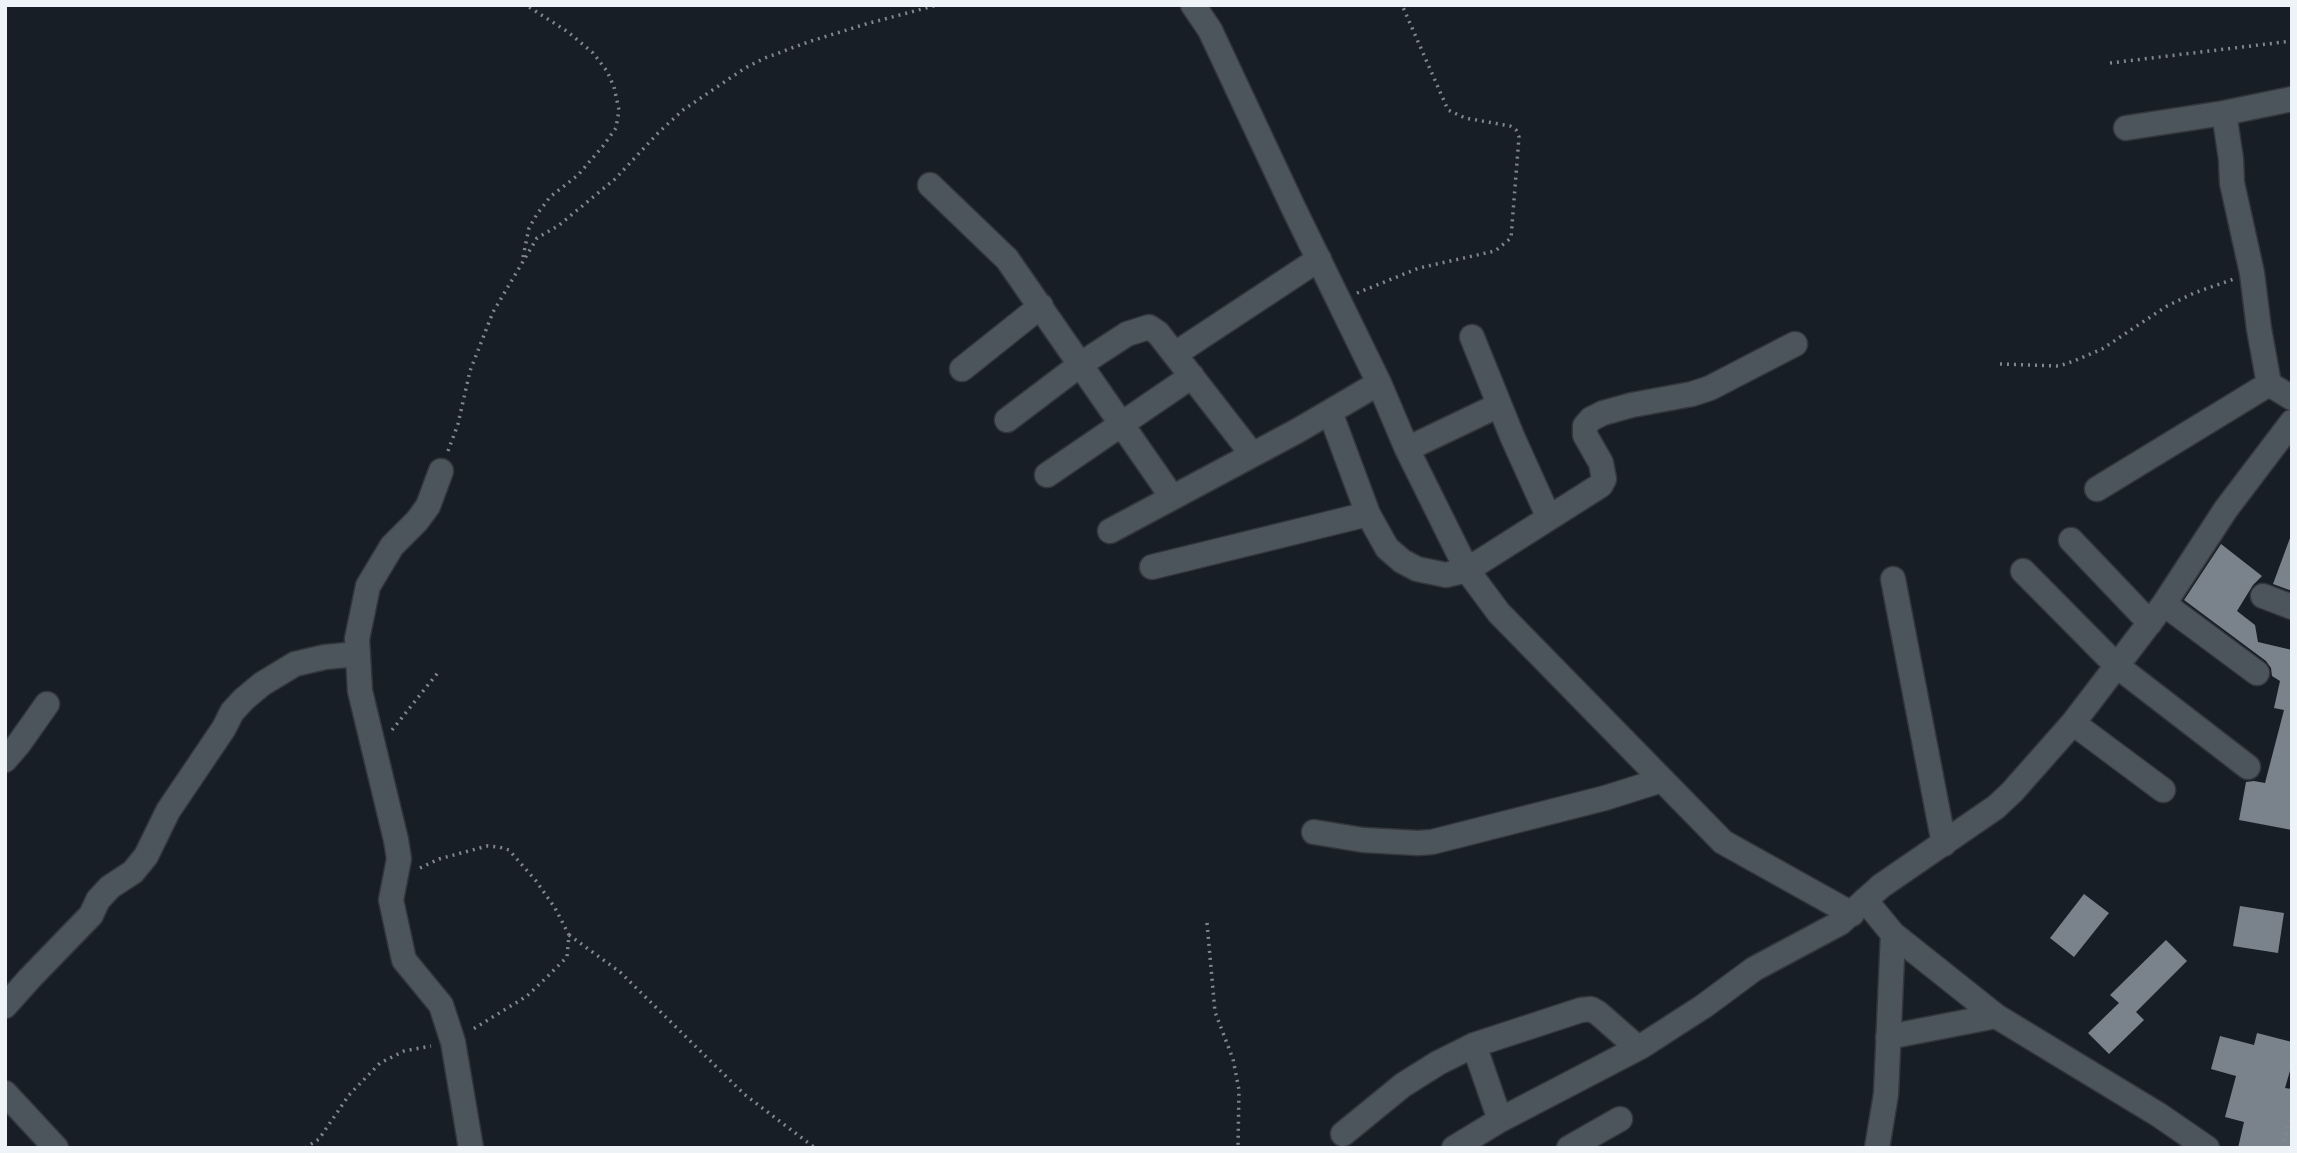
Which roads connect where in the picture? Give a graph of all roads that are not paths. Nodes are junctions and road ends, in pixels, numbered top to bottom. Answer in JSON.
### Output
{"nodes":[{"id":1,"x":1193,"y":5,"type":"edge"},
{"id":2,"x":2292,"y":99,"type":"edge"},
{"id":3,"x":2224,"y":113,"type":"junction"},
{"id":4,"x":2126,"y":128,"type":"dead end"},
{"id":5,"x":930,"y":185,"type":"dead end"},
{"id":6,"x":1319,"y":259,"type":"junction"},
{"id":7,"x":1041,"y":306,"type":"junction"},
{"id":8,"x":1472,"y":337,"type":"dead end"},
{"id":9,"x":1795,"y":344,"type":"dead end"},
{"id":10,"x":1175,"y":355,"type":"junction"},
{"id":11,"x":1081,"y":364,"type":"junction"},
{"id":12,"x":962,"y":369,"type":"dead end"},
{"id":13,"x":1192,"y":376,"type":"junction"},
{"id":14,"x":1379,"y":383,"type":"junction"},
{"id":15,"x":2269,"y":384,"type":"junction"},
{"id":16,"x":2292,"y":398,"type":"edge"},
{"id":17,"x":1499,"y":405,"type":"junction"},
{"id":18,"x":1330,"y":412,"type":"junction"},
{"id":19,"x":1007,"y":420,"type":"dead end"},
{"id":20,"x":2292,"y":422,"type":"edge"},
{"id":21,"x":1123,"y":425,"type":"junction"},
{"id":22,"x":1407,"y":449,"type":"junction"},
{"id":23,"x":1252,"y":454,"type":"junction"},
{"id":24,"x":441,"y":471,"type":"road end"},
{"id":25,"x":1047,"y":475,"type":"dead end"},
{"id":26,"x":2097,"y":489,"type":"dead end"},
{"id":27,"x":1172,"y":497,"type":"junction"},
{"id":28,"x":1368,"y":513,"type":"junction"},
{"id":29,"x":1549,"y":518,"type":"junction"},
{"id":30,"x":1110,"y":531,"type":"dead end"},
{"id":31,"x":2071,"y":540,"type":"dead end"},
{"id":32,"x":1152,"y":567,"type":"dead end"},
{"id":33,"x":1467,"y":570,"type":"junction"},
{"id":34,"x":2023,"y":571,"type":"dead end"},
{"id":35,"x":1893,"y":579,"type":"dead end"},
{"id":36,"x":2263,"y":596,"type":"dead end"},
{"id":37,"x":2292,"y":607,"type":"edge"},
{"id":38,"x":2157,"y":613,"type":"junction"},
{"id":39,"x":358,"y":654,"type":"junction"},
{"id":40,"x":2117,"y":666,"type":"junction"},
{"id":41,"x":2258,"y":673,"type":"dead end"},
{"id":42,"x":47,"y":704,"type":"dead end"},
{"id":43,"x":2073,"y":723,"type":"junction"},
{"id":44,"x":5,"y":760,"type":"edge"},
{"id":45,"x":2248,"y":767,"type":"dead end"},
{"id":46,"x":1662,"y":780,"type":"junction"},
{"id":47,"x":2163,"y":790,"type":"dead end"},
{"id":48,"x":1314,"y":832,"type":"dead end"},
{"id":49,"x":1944,"y":844,"type":"junction"},
{"id":50,"x":1859,"y":907,"type":"junction"},
{"id":51,"x":1893,"y":934,"type":"junction"},
{"id":52,"x":5,"y":1006,"type":"edge"},
{"id":53,"x":1996,"y":1016,"type":"junction"},
{"id":54,"x":1888,"y":1037,"type":"junction"},
{"id":55,"x":1474,"y":1045,"type":"junction"},
{"id":56,"x":1638,"y":1048,"type":"junction"},
{"id":57,"x":5,"y":1094,"type":"edge"},
{"id":58,"x":1620,"y":1119,"type":"dead end"},
{"id":59,"x":1500,"y":1120,"type":"junction"},
{"id":60,"x":1343,"y":1134,"type":"dead end"},
{"id":61,"x":56,"y":1148,"type":"edge"},
{"id":62,"x":471,"y":1148,"type":"edge"},
{"id":63,"x":1454,"y":1148,"type":"edge"},
{"id":64,"x":1569,"y":1148,"type":"edge"},
{"id":65,"x":1877,"y":1148,"type":"edge"},
{"id":66,"x":2207,"y":1148,"type":"edge"}],
"edges":[{"from":1,"to":6,"type":"street"},
{"from":2,"to":3,"type":"street"},
{"from":3,"to":4,"type":"street"},
{"from":3,"to":15,"type":"street"},
{"from":5,"to":7,"type":"street"},
{"from":6,"to":10,"type":"street"},
{"from":6,"to":14,"type":"street"},
{"from":7,"to":11,"type":"street"},
{"from":7,"to":12,"type":"street"},
{"from":8,"to":17,"type":"street"},
{"from":9,"to":29,"type":"street"},
{"from":10,"to":11,"type":"street"},
{"from":10,"to":13,"type":"street"},
{"from":11,"to":19,"type":"street"},
{"from":11,"to":21,"type":"street"},
{"from":13,"to":21,"type":"street"},
{"from":13,"to":23,"type":"street"},
{"from":14,"to":18,"type":"street"},
{"from":14,"to":22,"type":"street"},
{"from":15,"to":16,"type":"street"},
{"from":15,"to":26,"type":"street"},
{"from":17,"to":22,"type":"street"},
{"from":17,"to":29,"type":"street"},
{"from":18,"to":23,"type":"street"},
{"from":18,"to":28,"type":"street"},
{"from":20,"to":38,"type":"street"},
{"from":21,"to":25,"type":"street"},
{"from":21,"to":27,"type":"street"},
{"from":22,"to":33,"type":"street"},
{"from":23,"to":27,"type":"street"},
{"from":24,"to":39,"type":"street"},
{"from":27,"to":30,"type":"street"},
{"from":28,"to":32,"type":"street"},
{"from":28,"to":33,"type":"street"},
{"from":29,"to":33,"type":"street"},
{"from":31,"to":38,"type":"street"},
{"from":33,"to":46,"type":"street"},
{"from":34,"to":40,"type":"street"},
{"from":35,"to":49,"type":"street"},
{"from":36,"to":37,"type":"street"},
{"from":38,"to":40,"type":"street"},
{"from":38,"to":41,"type":"street"},
{"from":39,"to":52,"type":"street"},
{"from":39,"to":62,"type":"street"},
{"from":40,"to":43,"type":"street"},
{"from":40,"to":45,"type":"street"},
{"from":42,"to":44,"type":"street"},
{"from":43,"to":47,"type":"street"},
{"from":43,"to":49,"type":"street"},
{"from":46,"to":48,"type":"street"},
{"from":46,"to":50,"type":"street"},
{"from":49,"to":50,"type":"street"},
{"from":50,"to":51,"type":"street"},
{"from":50,"to":56,"type":"street"},
{"from":51,"to":53,"type":"street"},
{"from":51,"to":54,"type":"street"},
{"from":53,"to":54,"type":"street"},
{"from":53,"to":66,"type":"street"},
{"from":54,"to":65,"type":"street"},
{"from":55,"to":56,"type":"street"},
{"from":55,"to":59,"type":"street"},
{"from":55,"to":60,"type":"street"},
{"from":56,"to":59,"type":"street"},
{"from":57,"to":61,"type":"street"},
{"from":58,"to":64,"type":"street"},
{"from":59,"to":63,"type":"street"}]}
